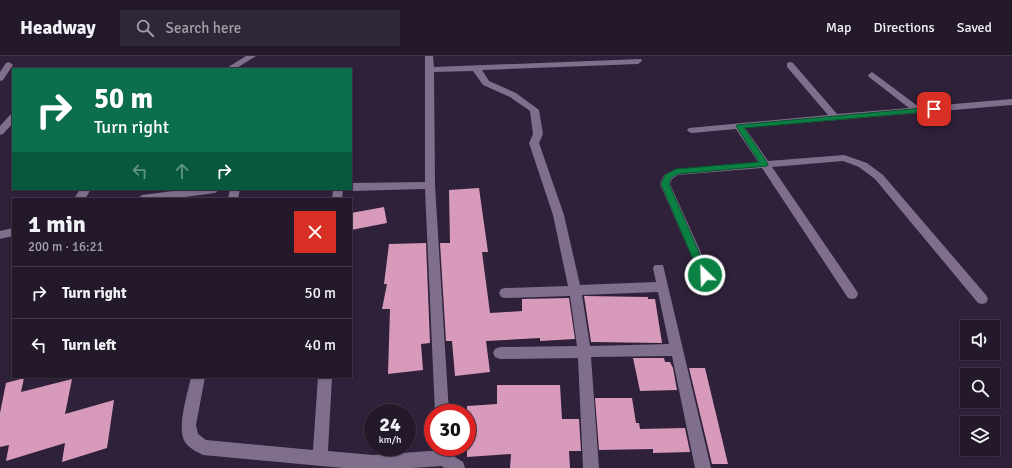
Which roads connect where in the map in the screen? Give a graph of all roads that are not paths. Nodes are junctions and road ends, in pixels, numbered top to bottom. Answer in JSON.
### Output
{"nodes":[{"id":1,"x":252,"y":56,"type":"edge"},
{"id":2,"x":429,"y":56,"type":"edge"},
{"id":3,"x":499,"y":56,"type":"edge"},
{"id":4,"x":571,"y":60,"type":"edge"},
{"id":5,"x":638,"y":61,"type":"dead end"},
{"id":6,"x":9,"y":65,"type":"dead end"},
{"id":7,"x":790,"y":65,"type":"dead end"},
{"id":8,"x":501,"y":66,"type":"junction"},
{"id":9,"x":475,"y":67,"type":"junction"},
{"id":10,"x":231,"y":68,"type":"edge"},
{"id":11,"x":430,"y":70,"type":"junction"},
{"id":12,"x":872,"y":75,"type":"dead end"},
{"id":13,"x":0,"y":78,"type":"edge"},
{"id":14,"x":1012,"y":102,"type":"edge"},
{"id":15,"x":918,"y":111,"type":"junction"},
{"id":16,"x":835,"y":118,"type":"junction"},
{"id":17,"x":7,"y":121,"type":"edge"},
{"id":18,"x":740,"y":126,"type":"junction"},
{"id":19,"x":692,"y":130,"type":"dead end"},
{"id":20,"x":0,"y":132,"type":"edge"},
{"id":21,"x":765,"y":164,"type":"junction"},
{"id":22,"x":430,"y":184,"type":"junction"},
{"id":23,"x":352,"y":187,"type":"edge"},
{"id":24,"x":208,"y":190,"type":"edge"},
{"id":25,"x":149,"y":198,"type":"edge"},
{"id":26,"x":12,"y":232,"type":"edge"},
{"id":27,"x":0,"y":235,"type":"edge"},
{"id":28,"x":659,"y":268,"type":"dead end"},
{"id":29,"x":705,"y":275,"type":"dead end"},
{"id":30,"x":663,"y":287,"type":"junction"},
{"id":31,"x":576,"y":290,"type":"junction"},
{"id":32,"x":505,"y":293,"type":"dead end"},
{"id":33,"x":852,"y":294,"type":"dead end"},
{"id":34,"x":982,"y":299,"type":"dead end"},
{"id":35,"x":676,"y":350,"type":"junction"},
{"id":36,"x":500,"y":353,"type":"dead end"},
{"id":37,"x":583,"y":353,"type":"junction"},
{"id":38,"x":198,"y":378,"type":"edge"},
{"id":39,"x":325,"y":378,"type":"edge"},
{"id":40,"x":442,"y":404,"type":"edge"},
{"id":41,"x":424,"y":455,"type":"edge"},
{"id":42,"x":447,"y":456,"type":"edge"},
{"id":43,"x":320,"y":458,"type":"junction"},
{"id":44,"x":457,"y":468,"type":"edge"},
{"id":45,"x":591,"y":468,"type":"edge"},
{"id":46,"x":703,"y":468,"type":"edge"}],
"edges":[{"from":1,"to":10,"type":"street"},
{"from":2,"to":11,"type":"street"},
{"from":3,"to":8,"type":"street"},
{"from":4,"to":5,"type":"street"},
{"from":4,"to":8,"type":"street"},
{"from":6,"to":13,"type":"street"},
{"from":7,"to":16,"type":"street"},
{"from":8,"to":9,"type":"street"},
{"from":9,"to":11,"type":"street"},
{"from":9,"to":31,"type":"street"},
{"from":11,"to":22,"type":"street"},
{"from":12,"to":15,"type":"street"},
{"from":14,"to":15,"type":"street"},
{"from":15,"to":16,"type":"street"},
{"from":16,"to":18,"type":"street"},
{"from":17,"to":20,"type":"street"},
{"from":18,"to":19,"type":"street"},
{"from":18,"to":21,"type":"street"},
{"from":21,"to":29,"type":"street"},
{"from":21,"to":33,"type":"street"},
{"from":21,"to":34,"type":"street"},
{"from":22,"to":23,"type":"street"},
{"from":22,"to":40,"type":"street"},
{"from":24,"to":25,"type":"street"},
{"from":26,"to":27,"type":"street"},
{"from":28,"to":30,"type":"street"},
{"from":30,"to":31,"type":"street"},
{"from":30,"to":35,"type":"street"},
{"from":31,"to":32,"type":"street"},
{"from":31,"to":37,"type":"street"},
{"from":35,"to":37,"type":"street"},
{"from":35,"to":46,"type":"street"},
{"from":36,"to":37,"type":"street"},
{"from":37,"to":45,"type":"street"},
{"from":38,"to":43,"type":"street"},
{"from":39,"to":43,"type":"street"},
{"from":41,"to":43,"type":"street"},
{"from":42,"to":44,"type":"street"}]}
